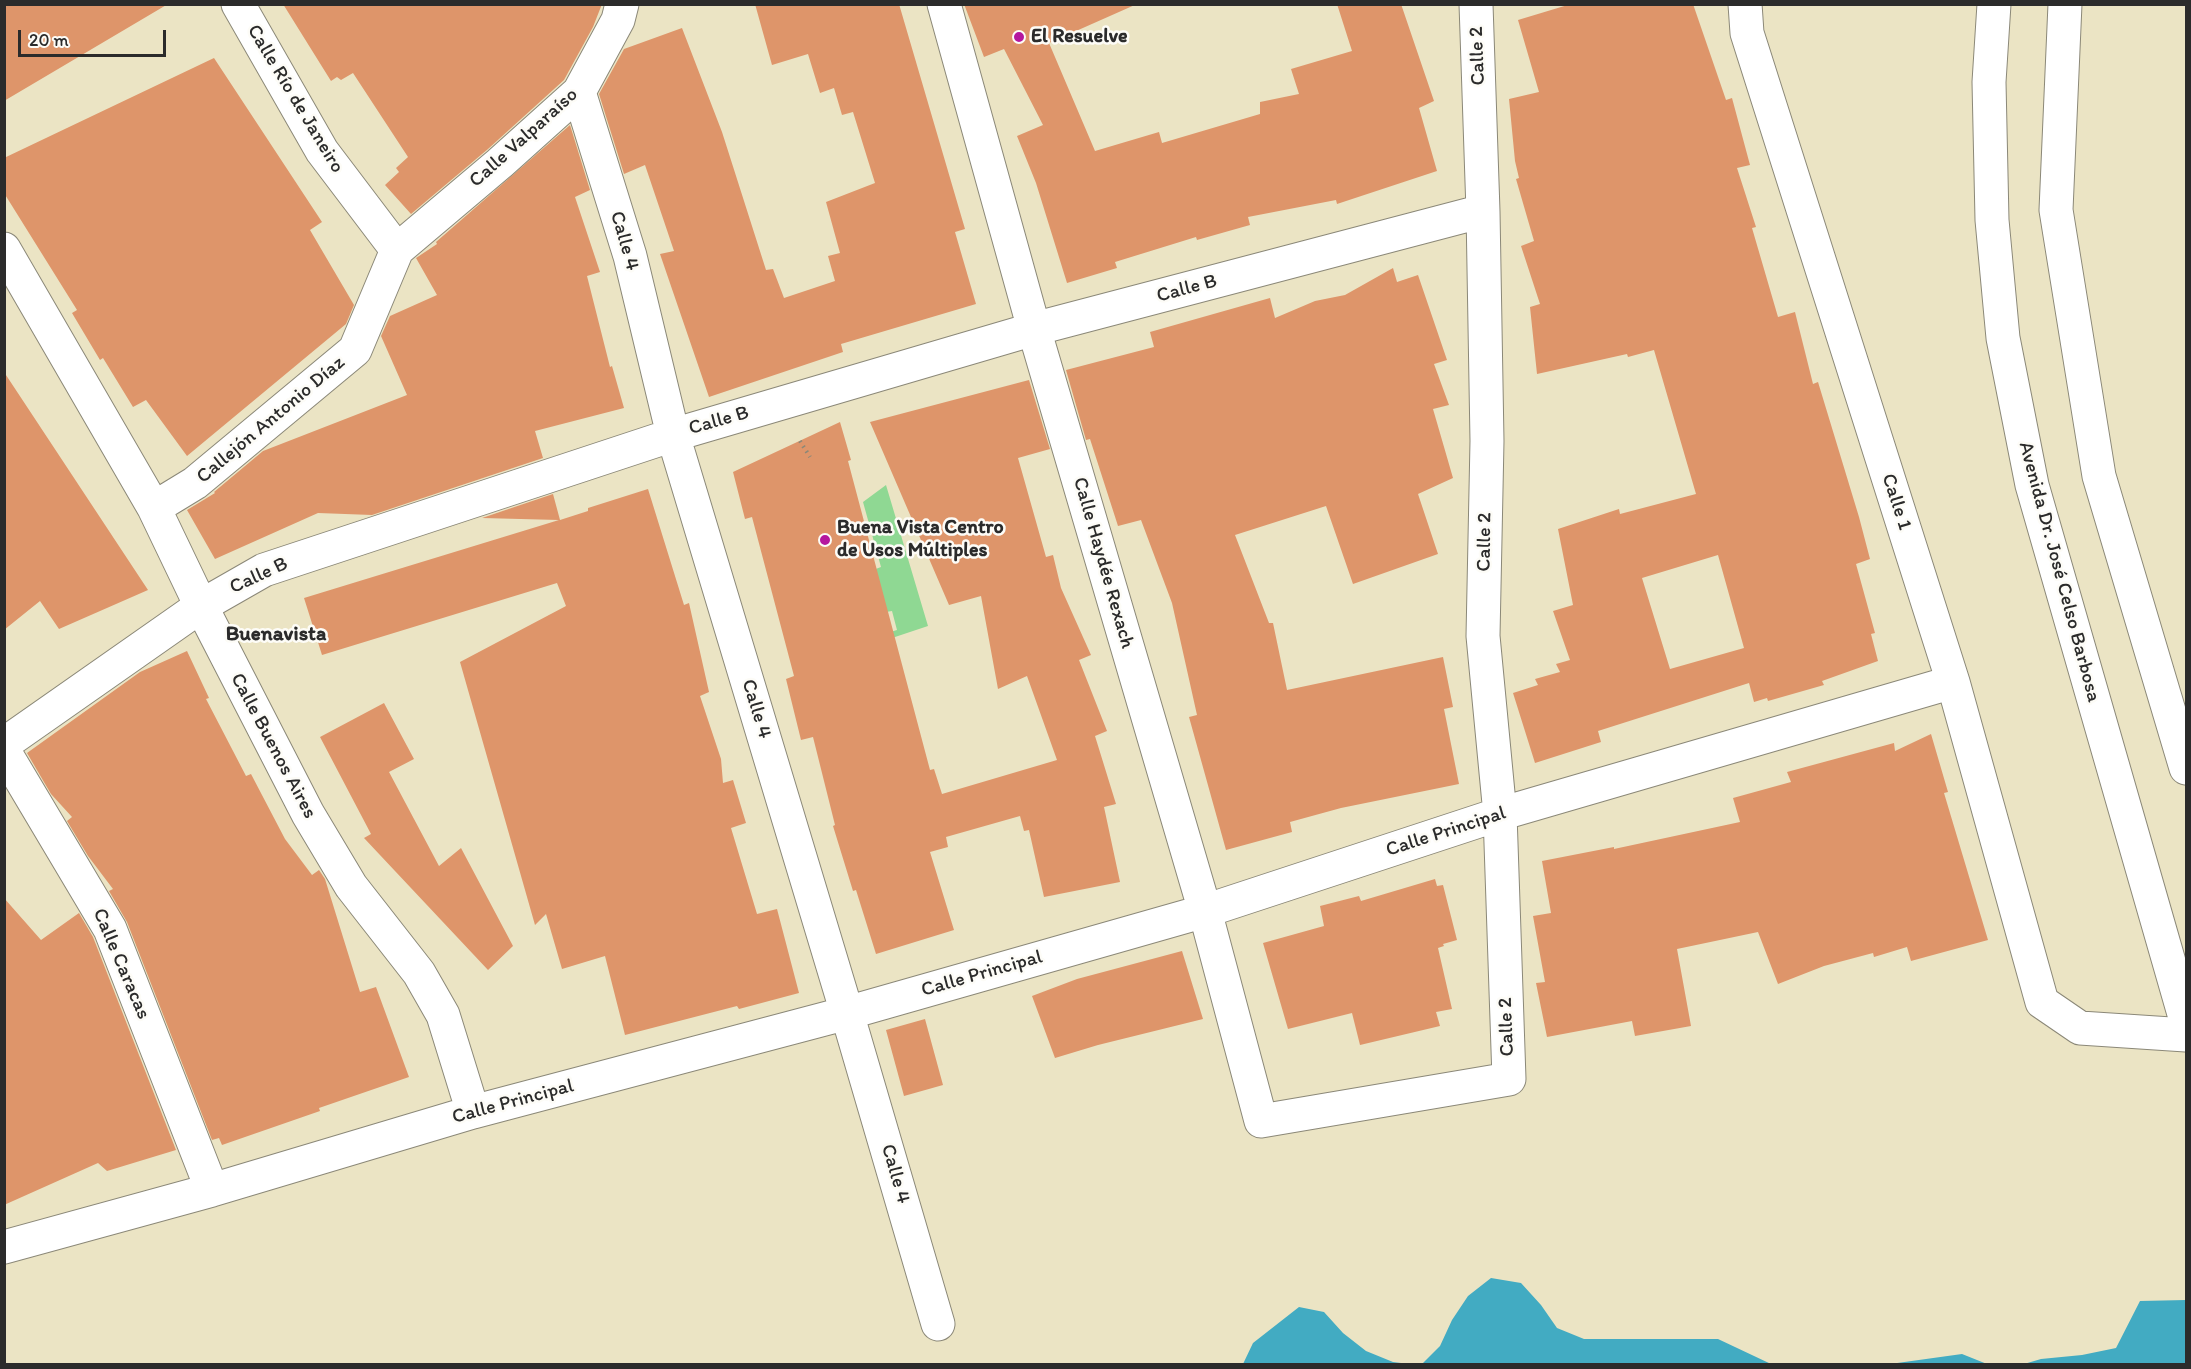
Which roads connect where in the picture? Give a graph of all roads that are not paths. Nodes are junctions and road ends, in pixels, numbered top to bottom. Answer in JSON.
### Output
{"nodes":[{"id":1,"x":238,"y":4,"type":"edge"},
{"id":2,"x":622,"y":4,"type":"edge"},
{"id":3,"x":944,"y":4,"type":"edge"},
{"id":4,"x":1476,"y":4,"type":"edge"},
{"id":5,"x":1745,"y":4,"type":"edge"},
{"id":6,"x":1994,"y":4,"type":"edge"},
{"id":7,"x":2065,"y":4,"type":"edge"},
{"id":8,"x":579,"y":92,"type":"junction"},
{"id":9,"x":1483,"y":211,"type":"junction"},
{"id":10,"x":4,"y":249,"type":"edge"},
{"id":11,"x":397,"y":250,"type":"junction"},
{"id":12,"x":1034,"y":328,"type":"junction"},
{"id":13,"x":673,"y":435,"type":"junction"},
{"id":14,"x":154,"y":508,"type":"junction"},
{"id":15,"x":201,"y":606,"type":"junction"},
{"id":16,"x":1953,"y":682,"type":"junction"},
{"id":17,"x":4,"y":744,"type":"edge"},
{"id":18,"x":4,"y":751,"type":"edge"},
{"id":19,"x":2187,"y":768,"type":"edge"},
{"id":20,"x":1500,"y":814,"type":"junction"},
{"id":21,"x":1205,"y":911,"type":"junction"},
{"id":22,"x":848,"y":1012,"type":"junction"},
{"id":23,"x":2187,"y":1021,"type":"edge"},
{"id":24,"x":2187,"y":1035,"type":"edge"},
{"id":25,"x":473,"y":1112,"type":"junction"},
{"id":26,"x":1262,"y":1121,"type":"joint"},
{"id":27,"x":212,"y":1190,"type":"junction"},
{"id":28,"x":4,"y":1246,"type":"edge"},
{"id":29,"x":938,"y":1324,"type":"dead end"}],
"edges":[{"from":1,"to":11,"type":"street","name":"Calle Río de Janeiro"},
{"from":2,"to":8,"type":"street","name":"Calle Valparaíso"},
{"from":3,"to":12,"type":"street","name":"Calle Haydée Rexach"},
{"from":4,"to":9,"type":"street","name":"Calle 2"},
{"from":5,"to":16,"type":"street","name":"Calle 1"},
{"from":6,"to":23,"type":"street","name":"Avenida Dr. José Celso Barbosa"},
{"from":7,"to":19,"type":"street"},
{"from":8,"to":11,"type":"street","name":"Calle Valparaíso"},
{"from":8,"to":13,"type":"street","name":"Calle 4"},
{"from":9,"to":12,"type":"street","name":"Calle B"},
{"from":9,"to":20,"type":"street","name":"Calle 2"},
{"from":10,"to":14,"type":"street","name":"Calle Buenos Aires"},
{"from":11,"to":14,"type":"street","name":"Callejón Antonio Díaz"},
{"from":12,"to":13,"type":"street","name":"Calle B"},
{"from":12,"to":21,"type":"street","name":"Calle Haydée Rexach"},
{"from":13,"to":15,"type":"street","name":"Calle B"},
{"from":13,"to":22,"type":"street","name":"Calle 4"},
{"from":14,"to":15,"type":"street","name":"Calle Buenos Aires"},
{"from":15,"to":17,"type":"street","name":"Calle B"},
{"from":15,"to":25,"type":"street","name":"Calle Buenos Aires"},
{"from":16,"to":20,"type":"street","name":"Calle Principal"},
{"from":16,"to":24,"type":"street","name":"Calle 1"},
{"from":18,"to":27,"type":"street","name":"Calle Caracas"},
{"from":20,"to":21,"type":"street","name":"Calle Principal"},
{"from":20,"to":26,"type":"street","name":"Calle 2"},
{"from":21,"to":22,"type":"street","name":"Calle Principal"},
{"from":21,"to":26,"type":"street","name":"Calle Haydée Rexach"},
{"from":22,"to":25,"type":"street","name":"Calle Principal"},
{"from":22,"to":29,"type":"street","name":"Calle 4"},
{"from":25,"to":27,"type":"street","name":"Calle Principal"},
{"from":27,"to":28,"type":"street","name":"Calle Principal"}]}
